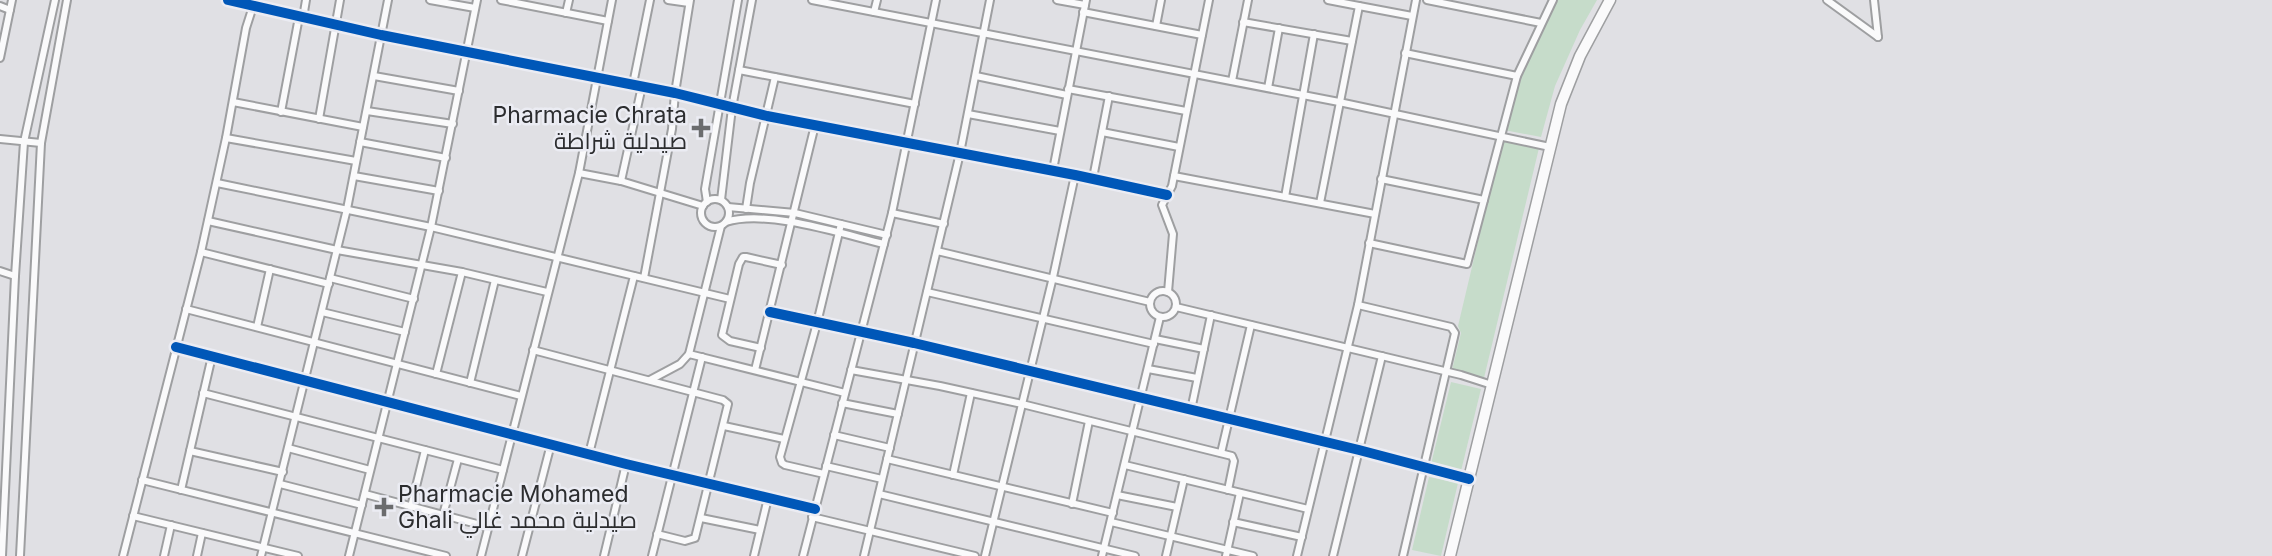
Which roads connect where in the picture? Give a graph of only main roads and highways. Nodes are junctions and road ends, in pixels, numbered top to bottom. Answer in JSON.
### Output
{"nodes":[{"id":1,"x":1610,"y":0,"type":"edge"},
{"id":2,"x":1450,"y":556,"type":"edge"}],
"edges":[{"from":1,"to":2,"type":"main road"}]}
